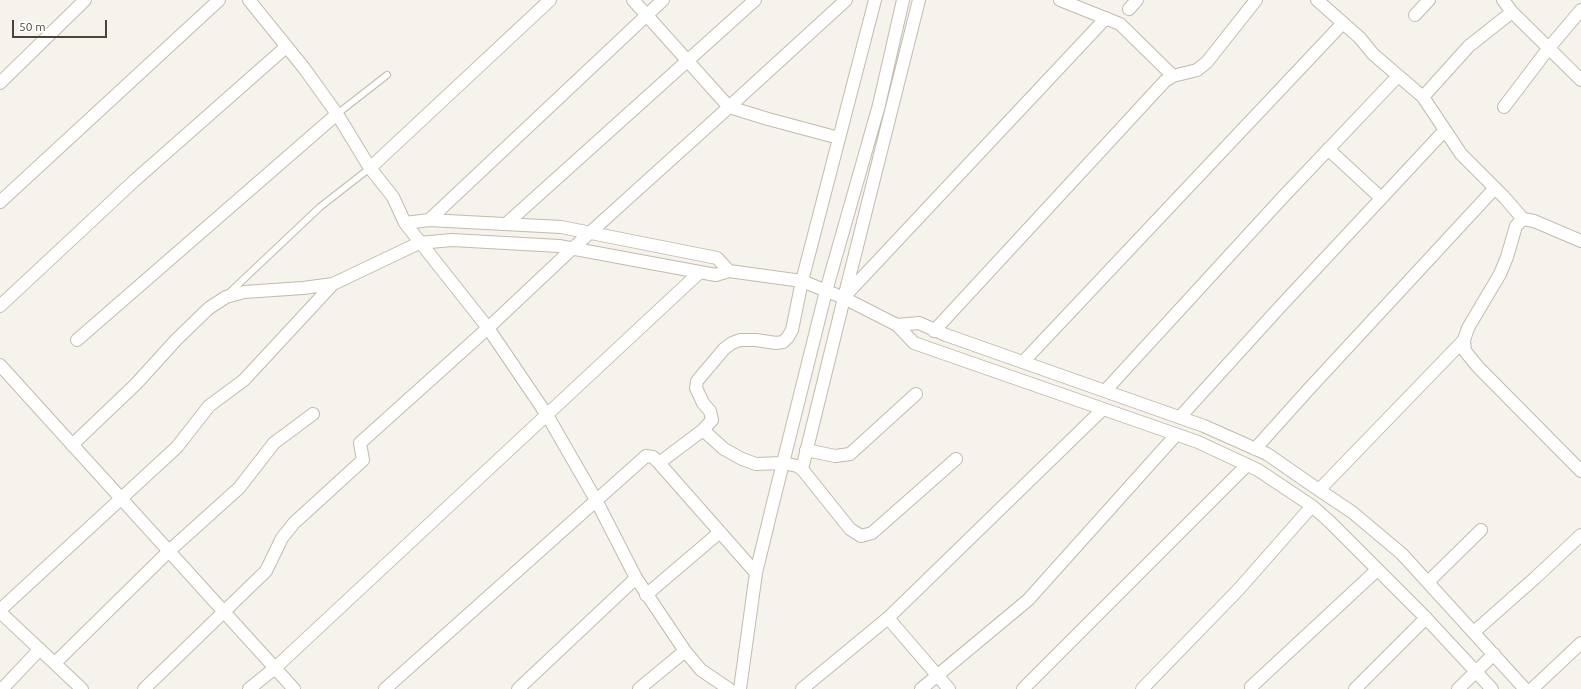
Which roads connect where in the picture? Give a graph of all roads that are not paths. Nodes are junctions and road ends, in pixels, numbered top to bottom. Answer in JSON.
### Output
{"nodes":[{"id":1,"x":85,"y":0,"type":"edge"},
{"id":2,"x":218,"y":0,"type":"edge"},
{"id":3,"x":249,"y":0,"type":"edge"},
{"id":4,"x":550,"y":0,"type":"edge"},
{"id":5,"x":633,"y":0,"type":"edge"},
{"id":6,"x":663,"y":0,"type":"edge"},
{"id":7,"x":754,"y":0,"type":"edge"},
{"id":8,"x":846,"y":0,"type":"edge"},
{"id":9,"x":874,"y":0,"type":"edge"},
{"id":10,"x":903,"y":0,"type":"edge"},
{"id":11,"x":919,"y":0,"type":"edge"},
{"id":12,"x":1060,"y":0,"type":"edge"},
{"id":13,"x":1256,"y":0,"type":"edge"},
{"id":14,"x":1317,"y":0,"type":"edge"},
{"id":15,"x":1429,"y":0,"type":"edge"},
{"id":16,"x":1503,"y":0,"type":"edge"},
{"id":17,"x":1512,"y":12,"type":"junction"},
{"id":18,"x":1580,"y":12,"type":"edge"},
{"id":19,"x":647,"y":15,"type":"junction"},
{"id":20,"x":1415,"y":15,"type":"dead end"},
{"id":21,"x":1106,"y":18,"type":"junction"},
{"id":22,"x":1343,"y":23,"type":"junction"},
{"id":23,"x":286,"y":47,"type":"junction"},
{"id":24,"x":1548,"y":49,"type":"junction"},
{"id":25,"x":687,"y":60,"type":"junction"},
{"id":26,"x":387,"y":75,"type":"dead end"},
{"id":27,"x":1173,"y":76,"type":"junction"},
{"id":28,"x":1398,"y":76,"type":"junction"},
{"id":29,"x":1581,"y":80,"type":"edge"},
{"id":30,"x":0,"y":83,"type":"edge"},
{"id":31,"x":1423,"y":97,"type":"junction"},
{"id":32,"x":729,"y":107,"type":"junction"},
{"id":33,"x":1504,"y":107,"type":"dead end"},
{"id":34,"x":337,"y":114,"type":"junction"},
{"id":35,"x":1445,"y":130,"type":"junction"},
{"id":36,"x":839,"y":138,"type":"junction"},
{"id":37,"x":1328,"y":149,"type":"junction"},
{"id":38,"x":370,"y":168,"type":"junction"},
{"id":39,"x":1495,"y":188,"type":"junction"},
{"id":40,"x":1381,"y":198,"type":"junction"},
{"id":41,"x":0,"y":202,"type":"edge"},
{"id":42,"x":1523,"y":219,"type":"junction"},
{"id":43,"x":429,"y":220,"type":"junction"},
{"id":44,"x":405,"y":223,"type":"junction"},
{"id":45,"x":506,"y":224,"type":"junction"},
{"id":46,"x":591,"y":233,"type":"junction"},
{"id":47,"x":1579,"y":236,"type":"edge"},
{"id":48,"x":419,"y":243,"type":"junction"},
{"id":49,"x":573,"y":248,"type":"junction"},
{"id":50,"x":729,"y":271,"type":"junction"},
{"id":51,"x":700,"y":272,"type":"junction"},
{"id":52,"x":802,"y":281,"type":"junction"},
{"id":53,"x":333,"y":284,"type":"junction"},
{"id":54,"x":826,"y":291,"type":"junction"},
{"id":55,"x":226,"y":297,"type":"junction"},
{"id":56,"x":844,"y":298,"type":"junction"},
{"id":57,"x":0,"y":306,"type":"edge"},
{"id":58,"x":897,"y":325,"type":"junction"},
{"id":59,"x":488,"y":328,"type":"junction"},
{"id":60,"x":934,"y":331,"type":"junction"},
{"id":61,"x":77,"y":340,"type":"dead end"},
{"id":62,"x":1464,"y":340,"type":"junction"},
{"id":63,"x":1023,"y":362,"type":"junction"},
{"id":64,"x":0,"y":365,"type":"edge"},
{"id":65,"x":1105,"y":391,"type":"junction"},
{"id":66,"x":916,"y":394,"type":"dead end"},
{"id":67,"x":1103,"y":410,"type":"junction"},
{"id":68,"x":313,"y":414,"type":"dead end"},
{"id":69,"x":547,"y":415,"type":"junction"},
{"id":70,"x":1180,"y":417,"type":"junction"},
{"id":71,"x":703,"y":430,"type":"junction"},
{"id":72,"x":1176,"y":435,"type":"junction"},
{"id":73,"x":72,"y":445,"type":"junction"},
{"id":74,"x":1256,"y":448,"type":"junction"},
{"id":75,"x":806,"y":450,"type":"junction"},
{"id":76,"x":956,"y":459,"type":"dead end"},
{"id":77,"x":659,"y":463,"type":"junction"},
{"id":78,"x":783,"y":463,"type":"junction"},
{"id":79,"x":1247,"y":465,"type":"junction"},
{"id":80,"x":802,"y":469,"type":"junction"},
{"id":81,"x":1581,"y":471,"type":"edge"},
{"id":82,"x":1319,"y":490,"type":"junction"},
{"id":83,"x":121,"y":498,"type":"junction"},
{"id":84,"x":596,"y":500,"type":"junction"},
{"id":85,"x":1312,"y":506,"type":"junction"},
{"id":86,"x":1480,"y":530,"type":"dead end"},
{"id":87,"x":720,"y":532,"type":"junction"},
{"id":88,"x":1581,"y":535,"type":"edge"},
{"id":89,"x":168,"y":551,"type":"junction"},
{"id":90,"x":1377,"y":570,"type":"junction"},
{"id":91,"x":756,"y":573,"type":"junction"},
{"id":92,"x":636,"y":578,"type":"junction"},
{"id":93,"x":1428,"y":582,"type":"junction"},
{"id":94,"x":646,"y":595,"type":"junction"},
{"id":95,"x":0,"y":611,"type":"edge"},
{"id":96,"x":224,"y":612,"type":"junction"},
{"id":97,"x":888,"y":618,"type":"junction"},
{"id":98,"x":1426,"y":618,"type":"junction"},
{"id":99,"x":1474,"y":632,"type":"junction"},
{"id":100,"x":1581,"y":643,"type":"edge"},
{"id":101,"x":40,"y":648,"type":"junction"},
{"id":102,"x":685,"y":651,"type":"junction"},
{"id":103,"x":1494,"y":654,"type":"junction"},
{"id":104,"x":55,"y":663,"type":"junction"},
{"id":105,"x":274,"y":668,"type":"junction"},
{"id":106,"x":1476,"y":671,"type":"junction"},
{"id":107,"x":937,"y":676,"type":"junction"},
{"id":108,"x":3,"y":688,"type":"dead end"},
{"id":109,"x":1251,"y":688,"type":"edge"},
{"id":110,"x":82,"y":689,"type":"edge"},
{"id":111,"x":144,"y":689,"type":"edge"},
{"id":112,"x":249,"y":689,"type":"edge"},
{"id":113,"x":294,"y":689,"type":"edge"},
{"id":114,"x":384,"y":689,"type":"edge"},
{"id":115,"x":518,"y":689,"type":"edge"},
{"id":116,"x":639,"y":689,"type":"edge"},
{"id":117,"x":729,"y":689,"type":"edge"},
{"id":118,"x":740,"y":689,"type":"edge"},
{"id":119,"x":802,"y":689,"type":"edge"},
{"id":120,"x":921,"y":689,"type":"edge"},
{"id":121,"x":949,"y":689,"type":"edge"},
{"id":122,"x":1023,"y":689,"type":"edge"},
{"id":123,"x":1142,"y":689,"type":"edge"},
{"id":124,"x":1355,"y":689,"type":"edge"},
{"id":125,"x":1458,"y":689,"type":"edge"},
{"id":126,"x":1492,"y":689,"type":"edge"},
{"id":127,"x":1525,"y":689,"type":"edge"},
{"id":128,"x":1532,"y":689,"type":"edge"}],
"edges":[{"from":1,"to":30,"type":"street"},
{"from":2,"to":41,"type":"street"},
{"from":3,"to":23,"type":"street"},
{"from":4,"to":38,"type":"street"},
{"from":5,"to":19,"type":"street"},
{"from":6,"to":19,"type":"street"},
{"from":7,"to":25,"type":"street"},
{"from":8,"to":32,"type":"street"},
{"from":9,"to":36,"type":"street"},
{"from":10,"to":54,"type":"street"},
{"from":11,"to":56,"type":"street"},
{"from":12,"to":21,"type":"street"},
{"from":13,"to":27,"type":"street"},
{"from":14,"to":22,"type":"street"},
{"from":15,"to":20,"type":"street"},
{"from":16,"to":17,"type":"street"},
{"from":17,"to":24,"type":"street"},
{"from":17,"to":31,"type":"street"},
{"from":18,"to":24,"type":"street"},
{"from":19,"to":25,"type":"street"},
{"from":19,"to":43,"type":"street"},
{"from":21,"to":27,"type":"street"},
{"from":21,"to":56,"type":"street"},
{"from":22,"to":28,"type":"street"},
{"from":22,"to":63,"type":"street"},
{"from":23,"to":34,"type":"street"},
{"from":23,"to":57,"type":"street"},
{"from":24,"to":29,"type":"street"},
{"from":24,"to":33,"type":"street"},
{"from":25,"to":32,"type":"street"},
{"from":25,"to":45,"type":"street"},
{"from":26,"to":34,"type":"lane"},
{"from":27,"to":60,"type":"street"},
{"from":28,"to":31,"type":"street"},
{"from":28,"to":37,"type":"street"},
{"from":31,"to":35,"type":"street"},
{"from":32,"to":36,"type":"street"},
{"from":32,"to":46,"type":"street"},
{"from":34,"to":38,"type":"street"},
{"from":34,"to":61,"type":"street"},
{"from":35,"to":39,"type":"street"},
{"from":35,"to":40,"type":"street"},
{"from":36,"to":52,"type":"street"},
{"from":37,"to":40,"type":"street"},
{"from":37,"to":65,"type":"street"},
{"from":38,"to":44,"type":"street"},
{"from":38,"to":55,"type":"lane"},
{"from":39,"to":42,"type":"street"},
{"from":39,"to":74,"type":"street"},
{"from":40,"to":70,"type":"street"},
{"from":42,"to":47,"type":"street"},
{"from":42,"to":62,"type":"street"},
{"from":43,"to":44,"type":"street"},
{"from":43,"to":45,"type":"street"},
{"from":44,"to":48,"type":"street"},
{"from":45,"to":46,"type":"street"},
{"from":46,"to":49,"type":"street"},
{"from":46,"to":50,"type":"street"},
{"from":48,"to":49,"type":"street"},
{"from":48,"to":53,"type":"street"},
{"from":48,"to":59,"type":"street"},
{"from":49,"to":51,"type":"street"},
{"from":49,"to":59,"type":"street"},
{"from":50,"to":51,"type":"street"},
{"from":50,"to":52,"type":"street"},
{"from":51,"to":69,"type":"street"},
{"from":52,"to":54,"type":"street"},
{"from":52,"to":71,"type":"street"},
{"from":53,"to":55,"type":"street"},
{"from":53,"to":83,"type":"street"},
{"from":54,"to":56,"type":"street"},
{"from":54,"to":78,"type":"street"},
{"from":55,"to":73,"type":"street"},
{"from":56,"to":58,"type":"street"},
{"from":56,"to":75,"type":"street"},
{"from":58,"to":60,"type":"street"},
{"from":58,"to":67,"type":"street"},
{"from":59,"to":69,"type":"street"},
{"from":59,"to":96,"type":"street"},
{"from":60,"to":63,"type":"street"},
{"from":62,"to":81,"type":"street"},
{"from":62,"to":82,"type":"street"},
{"from":63,"to":65,"type":"street"},
{"from":64,"to":73,"type":"street"},
{"from":65,"to":70,"type":"street"},
{"from":66,"to":75,"type":"street"},
{"from":67,"to":72,"type":"street"},
{"from":67,"to":97,"type":"street"},
{"from":68,"to":89,"type":"street"},
{"from":69,"to":84,"type":"street"},
{"from":69,"to":105,"type":"street"},
{"from":70,"to":74,"type":"street"},
{"from":71,"to":77,"type":"street"},
{"from":71,"to":78,"type":"street"},
{"from":72,"to":79,"type":"street"},
{"from":72,"to":107,"type":"street"},
{"from":73,"to":83,"type":"street"},
{"from":74,"to":82,"type":"street"},
{"from":75,"to":80,"type":"street"},
{"from":76,"to":80,"type":"street"},
{"from":77,"to":84,"type":"street"},
{"from":77,"to":87,"type":"street"},
{"from":78,"to":80,"type":"street"},
{"from":78,"to":91,"type":"street"},
{"from":79,"to":85,"type":"street"},
{"from":79,"to":122,"type":"street"},
{"from":82,"to":93,"type":"street"},
{"from":83,"to":89,"type":"street"},
{"from":83,"to":95,"type":"street"},
{"from":84,"to":92,"type":"street"},
{"from":84,"to":114,"type":"street"},
{"from":85,"to":90,"type":"street"},
{"from":85,"to":123,"type":"street"},
{"from":86,"to":93,"type":"street"},
{"from":87,"to":91,"type":"street"},
{"from":87,"to":94,"type":"street"},
{"from":88,"to":99,"type":"street"},
{"from":89,"to":96,"type":"street"},
{"from":89,"to":104,"type":"street"},
{"from":90,"to":98,"type":"street"},
{"from":90,"to":109,"type":"street"},
{"from":91,"to":118,"type":"street"},
{"from":92,"to":94,"type":"street"},
{"from":92,"to":115,"type":"street"},
{"from":93,"to":99,"type":"street"},
{"from":94,"to":102,"type":"street"},
{"from":95,"to":101,"type":"street"},
{"from":96,"to":105,"type":"street"},
{"from":96,"to":111,"type":"street"},
{"from":97,"to":107,"type":"street"},
{"from":97,"to":119,"type":"street"},
{"from":98,"to":106,"type":"street"},
{"from":98,"to":124,"type":"street"},
{"from":99,"to":103,"type":"street"},
{"from":100,"to":128,"type":"street"},
{"from":101,"to":104,"type":"street"},
{"from":101,"to":108,"type":"street"},
{"from":102,"to":116,"type":"street"},
{"from":102,"to":117,"type":"street"},
{"from":103,"to":106,"type":"street"},
{"from":103,"to":127,"type":"street"},
{"from":104,"to":110,"type":"street"},
{"from":105,"to":112,"type":"street"},
{"from":105,"to":113,"type":"street"},
{"from":106,"to":125,"type":"street"},
{"from":106,"to":126,"type":"street"},
{"from":107,"to":120,"type":"street"},
{"from":107,"to":121,"type":"street"}]}
